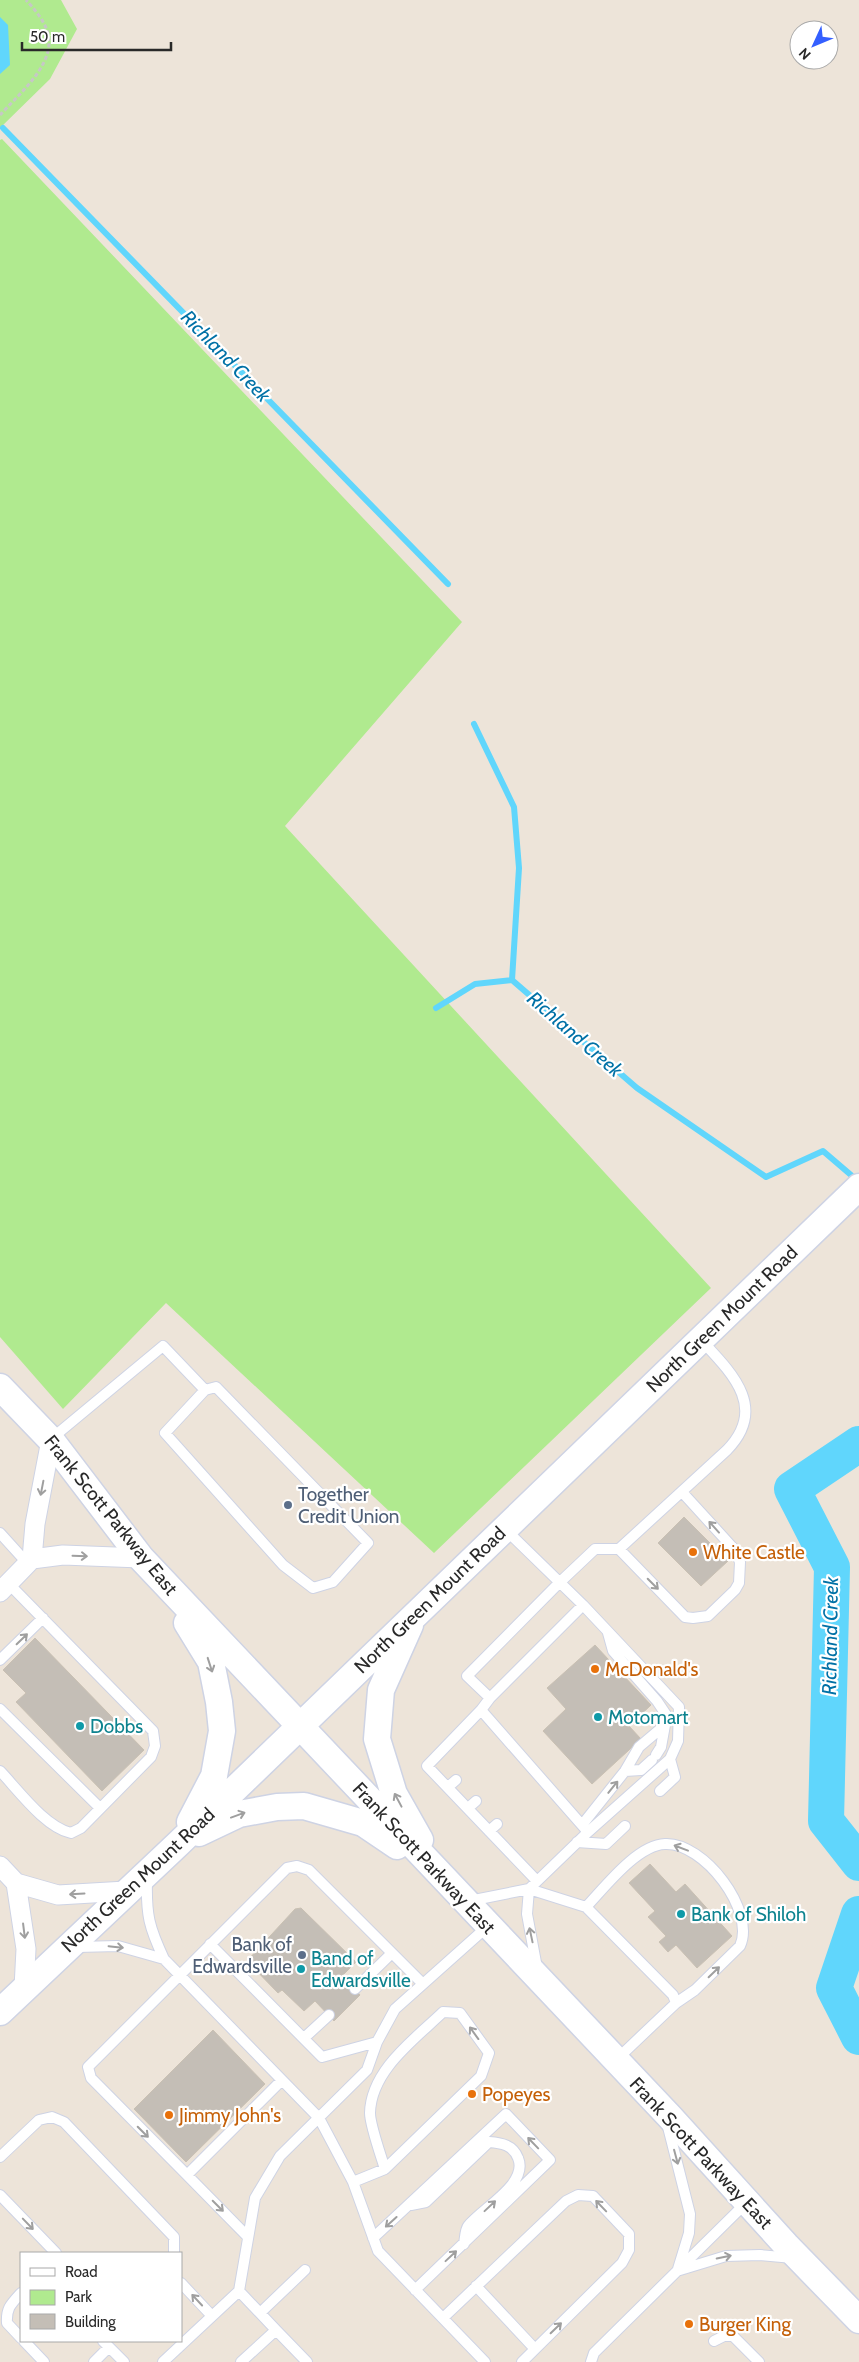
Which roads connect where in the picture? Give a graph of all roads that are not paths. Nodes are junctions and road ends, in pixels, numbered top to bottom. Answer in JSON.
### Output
{"nodes":[{"id":1,"x":859,"y":1187,"type":"edge"},
{"id":2,"x":701,"y":1340,"type":"junction"},
{"id":3,"x":0,"y":1387,"type":"edge"},
{"id":4,"x":205,"y":1390,"type":"junction"},
{"id":5,"x":51,"y":1440,"type":"junction"},
{"id":6,"x":682,"y":1492,"type":"junction"},
{"id":7,"x":504,"y":1528,"type":"junction"},
{"id":8,"x":0,"y":1532,"type":"edge"},
{"id":9,"x":619,"y":1549,"type":"junction"},
{"id":10,"x":141,"y":1558,"type":"junction"},
{"id":11,"x":30,"y":1561,"type":"junction"},
{"id":12,"x":160,"y":1578,"type":"junction"},
{"id":13,"x":559,"y":1583,"type":"junction"},
{"id":14,"x":4,"y":1587,"type":"edge"},
{"id":15,"x":583,"y":1606,"type":"junction"},
{"id":16,"x":416,"y":1613,"type":"junction"},
{"id":17,"x":43,"y":1618,"type":"junction"},
{"id":18,"x":607,"y":1631,"type":"junction"},
{"id":19,"x":0,"y":1660,"type":"edge"},
{"id":20,"x":490,"y":1698,"type":"junction"},
{"id":21,"x":0,"y":1709,"type":"edge"},
{"id":22,"x":481,"y":1710,"type":"junction"},
{"id":23,"x":665,"y":1725,"type":"junction"},
{"id":24,"x":299,"y":1726,"type":"junction"},
{"id":25,"x":504,"y":1736,"type":"junction"},
{"id":26,"x":495,"y":1743,"type":"dead end"},
{"id":27,"x":670,"y":1759,"type":"junction"},
{"id":28,"x":0,"y":1772,"type":"edge"},
{"id":29,"x":625,"y":1772,"type":"junction"},
{"id":30,"x":660,"y":1791,"type":"dead end"},
{"id":31,"x":100,"y":1808,"type":"junction"},
{"id":32,"x":625,"y":1826,"type":"dead end"},
{"id":33,"x":585,"y":1828,"type":"junction"},
{"id":34,"x":577,"y":1842,"type":"junction"},
{"id":35,"x":178,"y":1844,"type":"junction"},
{"id":36,"x":0,"y":1866,"type":"edge"},
{"id":37,"x":147,"y":1872,"type":"junction"},
{"id":38,"x":438,"y":1874,"type":"junction"},
{"id":39,"x":537,"y":1881,"type":"junction"},
{"id":40,"x":16,"y":1883,"type":"junction"},
{"id":41,"x":529,"y":1889,"type":"junction"},
{"id":42,"x":126,"y":1892,"type":"junction"},
{"id":43,"x":464,"y":1902,"type":"junction"},
{"id":44,"x":586,"y":1907,"type":"junction"},
{"id":45,"x":488,"y":1926,"type":"junction"},
{"id":46,"x":210,"y":1944,"type":"junction"},
{"id":47,"x":68,"y":1947,"type":"junction"},
{"id":48,"x":392,"y":1953,"type":"junction"},
{"id":49,"x":164,"y":1959,"type":"junction"},
{"id":50,"x":180,"y":1975,"type":"junction"},
{"id":51,"x":540,"y":1981,"type":"junction"},
{"id":52,"x":422,"y":1984,"type":"junction"},
{"id":53,"x":24,"y":1988,"type":"junction"},
{"id":54,"x":355,"y":1989,"type":"dead end"},
{"id":55,"x":676,"y":2003,"type":"junction"},
{"id":56,"x":0,"y":2012,"type":"edge"},
{"id":57,"x":328,"y":2014,"type":"dead end"},
{"id":58,"x":304,"y":2038,"type":"junction"},
{"id":59,"x":377,"y":2042,"type":"junction"},
{"id":60,"x":616,"y":2061,"type":"junction"},
{"id":61,"x":282,"y":2080,"type":"junction"},
{"id":62,"x":663,"y":2110,"type":"junction"},
{"id":63,"x":319,"y":2118,"type":"junction"},
{"id":64,"x":0,"y":2157,"type":"edge"},
{"id":65,"x":385,"y":2169,"type":"junction"},
{"id":66,"x":187,"y":2175,"type":"junction"},
{"id":67,"x":353,"y":2182,"type":"junction"},
{"id":68,"x":0,"y":2195,"type":"edge"},
{"id":69,"x":747,"y":2202,"type":"junction"},
{"id":70,"x":410,"y":2205,"type":"junction"},
{"id":71,"x":248,"y":2237,"type":"junction"},
{"id":72,"x":373,"y":2238,"type":"junction"},
{"id":73,"x":464,"y":2244,"type":"junction"},
{"id":74,"x":55,"y":2252,"type":"edge"},
{"id":75,"x":174,"y":2252,"type":"edge"},
{"id":76,"x":800,"y":2259,"type":"junction"},
{"id":77,"x":305,"y":2270,"type":"dead end"},
{"id":78,"x":677,"y":2271,"type":"junction"},
{"id":79,"x":182,"y":2284,"type":"edge"},
{"id":80,"x":476,"y":2286,"type":"junction"},
{"id":81,"x":415,"y":2290,"type":"junction"},
{"id":82,"x":239,"y":2291,"type":"junction"},
{"id":83,"x":20,"y":2294,"type":"edge"},
{"id":84,"x":260,"y":2313,"type":"junction"},
{"id":85,"x":212,"y":2316,"type":"junction"},
{"id":86,"x":443,"y":2318,"type":"junction"},
{"id":87,"x":859,"y":2320,"type":"edge"},
{"id":88,"x":276,"y":2330,"type":"junction"},
{"id":89,"x":185,"y":2334,"type":"edge"},
{"id":90,"x":20,"y":2336,"type":"edge"},
{"id":91,"x":714,"y":2341,"type":"dead end"},
{"id":92,"x":26,"y":2342,"type":"edge"},
{"id":93,"x":179,"y":2342,"type":"edge"},
{"id":94,"x":106,"y":2344,"type":"edge"},
{"id":95,"x":535,"y":2348,"type":"junction"},
{"id":96,"x":44,"y":2362,"type":"edge"},
{"id":97,"x":94,"y":2362,"type":"edge"},
{"id":98,"x":124,"y":2362,"type":"edge"},
{"id":99,"x":163,"y":2362,"type":"edge"},
{"id":100,"x":241,"y":2362,"type":"edge"},
{"id":101,"x":307,"y":2362,"type":"edge"},
{"id":102,"x":485,"y":2362,"type":"edge"},
{"id":103,"x":522,"y":2362,"type":"edge"},
{"id":104,"x":590,"y":2362,"type":"edge"},
{"id":105,"x":759,"y":2362,"type":"edge"}],
"edges":[{"from":1,"to":2,"type":"main road","name":"North Green Mount Road"},
{"from":2,"to":6,"type":"lane"},
{"from":2,"to":7,"type":"main road","name":"North Green Mount Road"},
{"from":3,"to":5,"type":"main road","name":"Frank Scott Parkway East"},
{"from":4,"to":4,"type":"lane"},
{"from":4,"to":5,"type":"lane"},
{"from":5,"to":10,"type":"main road","name":"Frank Scott Parkway East"},
{"from":5,"to":11,"type":"street","one_way":true},
{"from":6,"to":9,"type":"lane"},
{"from":9,"to":6,"type":"lane","one_way":true},
{"from":7,"to":13,"type":"lane"},
{"from":7,"to":16,"type":"main road","name":"North Green Mount Road"},
{"from":8,"to":11,"type":"lane"},
{"from":9,"to":13,"type":"lane"},
{"from":11,"to":10,"type":"street","one_way":true},
{"from":10,"to":12,"type":"main road","name":"Frank Scott Parkway East"},
{"from":11,"to":14,"type":"street"},
{"from":12,"to":24,"type":"main road","name":"Frank Scott Parkway East"},
{"from":12,"to":35,"type":"main road","one_way":true},
{"from":13,"to":15,"type":"lane"},
{"from":13,"to":20,"type":"lane"},
{"from":14,"to":17,"type":"lane"},
{"from":15,"to":18,"type":"lane"},
{"from":15,"to":20,"type":"lane"},
{"from":16,"to":24,"type":"main road","name":"North Green Mount Road"},
{"from":38,"to":16,"type":"main road","one_way":true},
{"from":19,"to":17,"type":"lane","one_way":true},
{"from":17,"to":31,"type":"lane"},
{"from":18,"to":23,"type":"lane"},
{"from":18,"to":27,"type":"lane"},
{"from":20,"to":22,"type":"lane"},
{"from":21,"to":31,"type":"lane"},
{"from":22,"to":25,"type":"lane"},
{"from":22,"to":39,"type":"lane"},
{"from":23,"to":29,"type":"lane"},
{"from":23,"to":29,"type":"lane"},
{"from":24,"to":35,"type":"main road","name":"North Green Mount Road"},
{"from":24,"to":38,"type":"main road","name":"Frank Scott Parkway East"},
{"from":25,"to":26,"type":"lane"},
{"from":25,"to":33,"type":"lane"},
{"from":27,"to":30,"type":"lane"},
{"from":27,"to":33,"type":"lane"},
{"from":28,"to":31,"type":"lane"},
{"from":33,"to":29,"type":"lane","one_way":true},
{"from":32,"to":34,"type":"lane"},
{"from":33,"to":34,"type":"lane"},
{"from":34,"to":39,"type":"lane"},
{"from":35,"to":37,"type":"main road","name":"North Green Mount Road"},
{"from":35,"to":38,"type":"main road","one_way":true},
{"from":36,"to":40,"type":"street"},
{"from":37,"to":42,"type":"main road","name":"North Green Mount Road"},
{"from":37,"to":49,"type":"lane"},
{"from":38,"to":43,"type":"main road","name":"Frank Scott Parkway East"},
{"from":39,"to":41,"type":"lane"},
{"from":42,"to":40,"type":"street","one_way":true},
{"from":40,"to":53,"type":"street","one_way":true},
{"from":41,"to":43,"type":"lane"},
{"from":41,"to":44,"type":"lane"},
{"from":51,"to":41,"type":"lane","one_way":true},
{"from":42,"to":47,"type":"main road","name":"North Green Mount Road"},
{"from":43,"to":45,"type":"main road","name":"Frank Scott Parkway East"},
{"from":44,"to":55,"type":"lane"},
{"from":55,"to":44,"type":"lane","one_way":true},
{"from":45,"to":51,"type":"main road","name":"Frank Scott Parkway East"},
{"from":45,"to":52,"type":"lane"},
{"from":46,"to":48,"type":"lane"},
{"from":46,"to":50,"type":"lane"},
{"from":46,"to":58,"type":"lane"},
{"from":47,"to":49,"type":"lane","one_way":true},
{"from":47,"to":53,"type":"main road","name":"North Green Mount Road"},
{"from":48,"to":52,"type":"lane"},
{"from":48,"to":54,"type":"lane"},
{"from":49,"to":50,"type":"lane"},
{"from":50,"to":61,"type":"lane"},
{"from":50,"to":66,"type":"lane","one_way":true},
{"from":51,"to":60,"type":"main road","name":"Frank Scott Parkway East"},
{"from":52,"to":59,"type":"lane"},
{"from":53,"to":56,"type":"main road","name":"North Green Mount Road"},
{"from":55,"to":60,"type":"lane"},
{"from":57,"to":58,"type":"lane"},
{"from":58,"to":59,"type":"lane"},
{"from":59,"to":63,"type":"lane"},
{"from":60,"to":62,"type":"main road","name":"Frank Scott Parkway East"},
{"from":61,"to":63,"type":"lane"},
{"from":61,"to":66,"type":"lane"},
{"from":62,"to":69,"type":"main road","name":"Frank Scott Parkway East"},
{"from":62,"to":78,"type":"lane","one_way":true},
{"from":63,"to":67,"type":"lane"},
{"from":63,"to":71,"type":"lane"},
{"from":64,"to":75,"type":"lane"},
{"from":65,"to":65,"type":"lane","one_way":true},
{"from":65,"to":67,"type":"lane"},
{"from":66,"to":71,"type":"lane","one_way":true},
{"from":67,"to":72,"type":"lane"},
{"from":68,"to":74,"type":"lane","one_way":true},
{"from":69,"to":76,"type":"main road","name":"Frank Scott Parkway East"},
{"from":69,"to":78,"type":"lane"},
{"from":70,"to":72,"type":"lane","one_way":true},
{"from":73,"to":70,"type":"lane","one_way":true},
{"from":73,"to":70,"type":"lane","one_way":true},
{"from":71,"to":82,"type":"lane"},
{"from":72,"to":81,"type":"lane"},
{"from":81,"to":73,"type":"lane","one_way":true},
{"from":78,"to":76,"type":"lane","one_way":true},
{"from":76,"to":87,"type":"main road","name":"Frank Scott Parkway East"},
{"from":77,"to":84,"type":"lane"},
{"from":78,"to":104,"type":"lane"},
{"from":85,"to":79,"type":"lane","one_way":true},
{"from":80,"to":86,"type":"lane"},
{"from":80,"to":95,"type":"lane"},
{"from":95,"to":80,"type":"lane","one_way":true},
{"from":81,"to":86,"type":"lane"},
{"from":82,"to":84,"type":"lane"},
{"from":82,"to":85,"type":"lane"},
{"from":83,"to":90,"type":"lane"},
{"from":84,"to":88,"type":"lane"},
{"from":85,"to":89,"type":"lane"},
{"from":86,"to":102,"type":"lane"},
{"from":88,"to":100,"type":"lane"},
{"from":88,"to":101,"type":"lane"},
{"from":91,"to":105,"type":"lane"},
{"from":92,"to":96,"type":"lane"},
{"from":93,"to":99,"type":"lane"},
{"from":94,"to":97,"type":"lane"},
{"from":94,"to":98,"type":"lane"},
{"from":95,"to":103,"type":"lane"}]}
